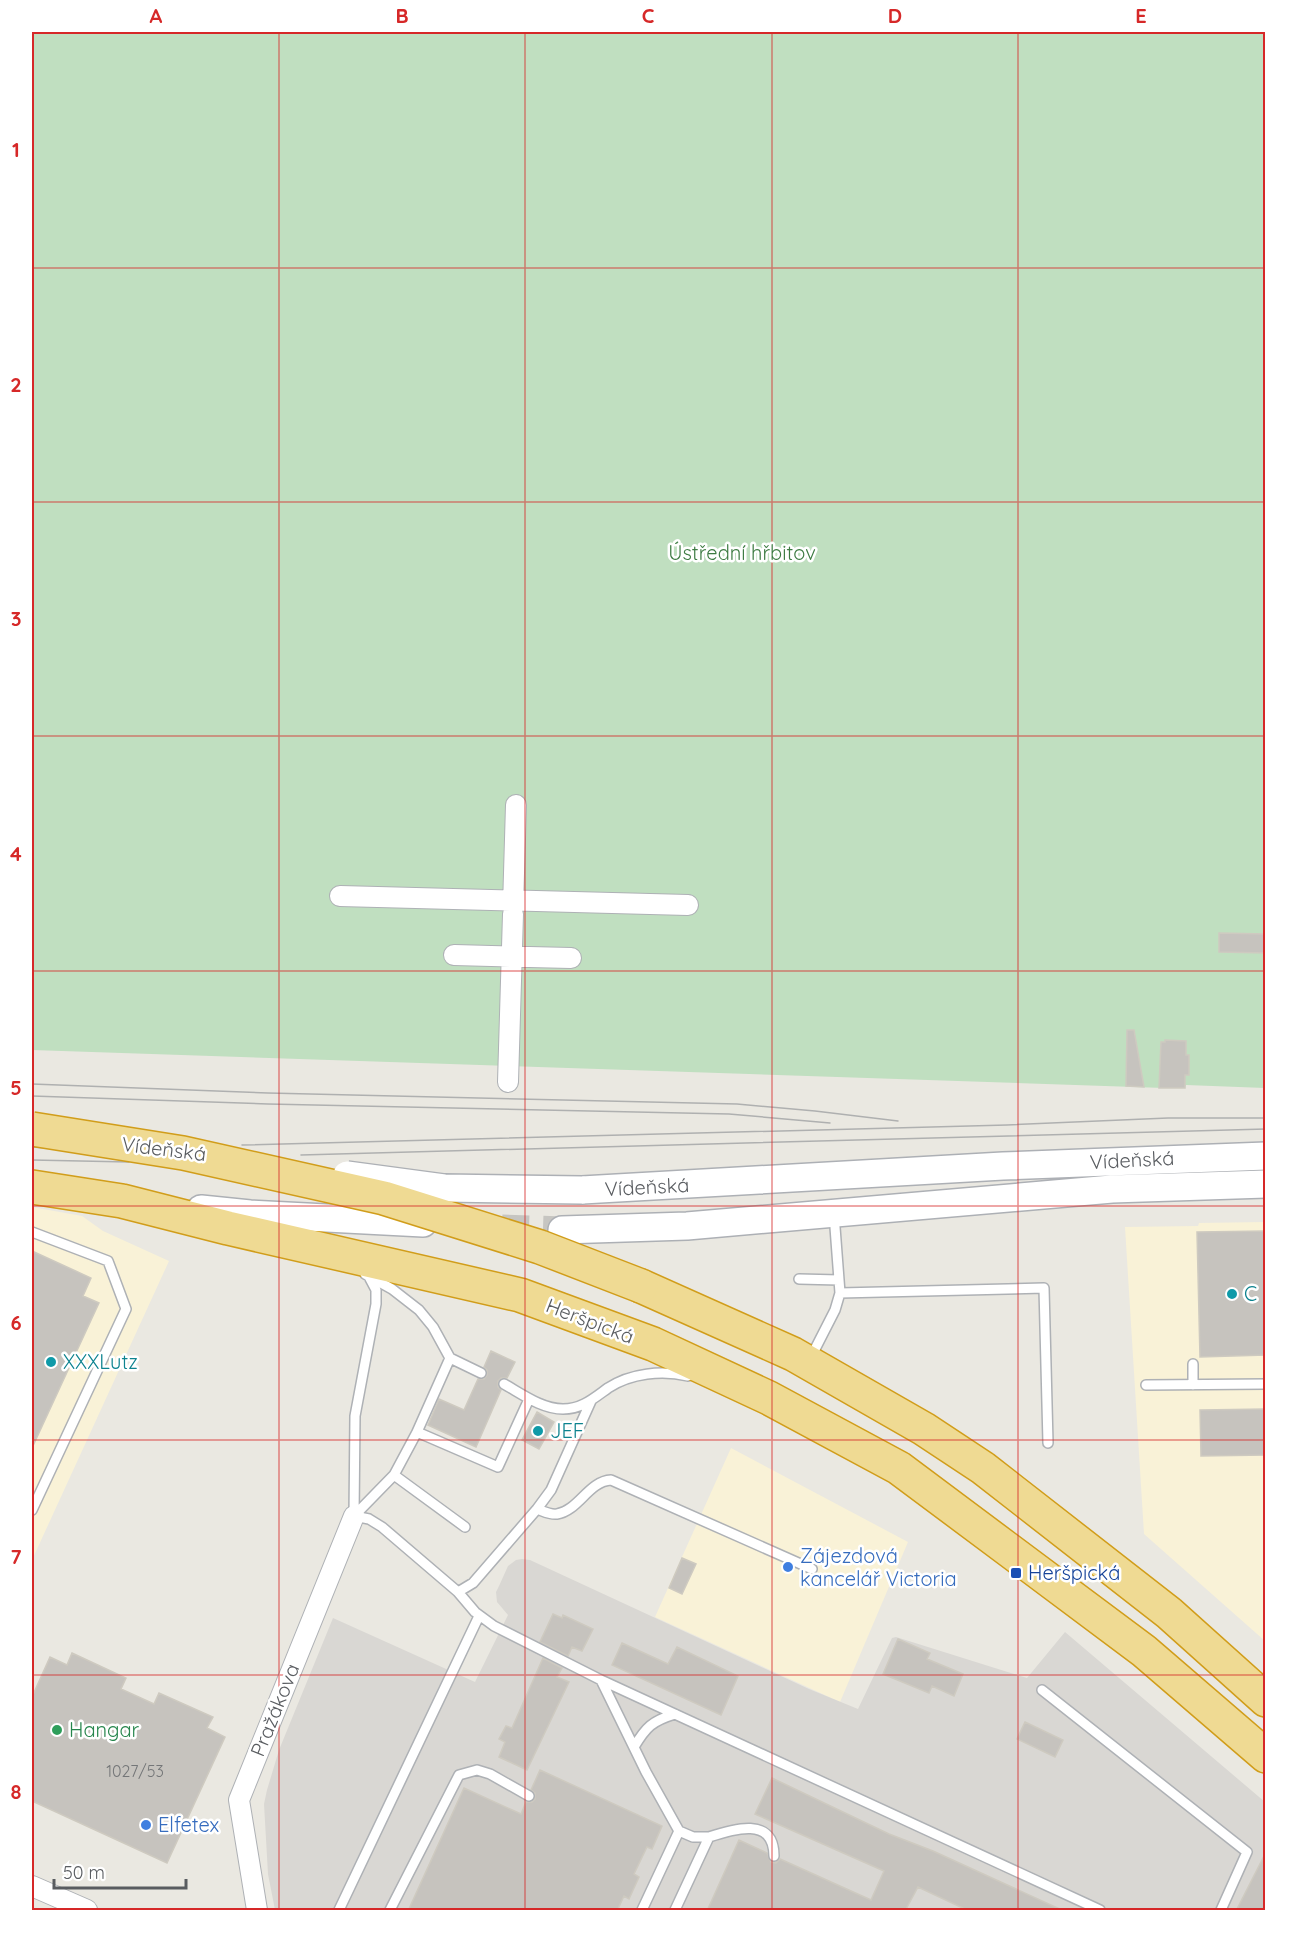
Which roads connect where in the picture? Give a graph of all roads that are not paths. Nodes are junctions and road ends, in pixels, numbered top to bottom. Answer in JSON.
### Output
{"nodes":[{"id":1,"x":516,"y":805,"type":"dead end"},
{"id":2,"x":340,"y":896,"type":"dead end"},
{"id":3,"x":688,"y":905,"type":"dead end"},
{"id":4,"x":514,"y":907,"type":"junction"},
{"id":5,"x":454,"y":955,"type":"dead end"},
{"id":6,"x":512,"y":956,"type":"junction"},
{"id":7,"x":571,"y":958,"type":"dead end"},
{"id":8,"x":508,"y":1082,"type":"dead end"},
{"id":9,"x":32,"y":1129,"type":"edge"},
{"id":10,"x":183,"y":1153,"type":"junction"},
{"id":11,"x":1266,"y":1156,"type":"edge"},
{"id":12,"x":1266,"y":1184,"type":"edge"},
{"id":13,"x":32,"y":1187,"type":"edge"},
{"id":14,"x":122,"y":1201,"type":"junction"},
{"id":15,"x":834,"y":1212,"type":"junction"},
{"id":16,"x":423,"y":1223,"type":"dead end"},
{"id":17,"x":228,"y":1228,"type":"junction"},
{"id":18,"x":562,"y":1230,"type":"tunnel mouth"},
{"id":19,"x":32,"y":1232,"type":"edge"},
{"id":20,"x":262,"y":1247,"type":"dead end"},
{"id":21,"x":355,"y":1270,"type":"dead end"},
{"id":22,"x":368,"y":1275,"type":"junction"},
{"id":23,"x":799,"y":1279,"type":"dead end"},
{"id":24,"x":839,"y":1280,"type":"junction"},
{"id":25,"x":840,"y":1293,"type":"junction"},
{"id":26,"x":450,"y":1358,"type":"junction"},
{"id":27,"x":808,"y":1363,"type":"junction"},
{"id":28,"x":1193,"y":1364,"type":"dead end"},
{"id":29,"x":481,"y":1373,"type":"dead end"},
{"id":30,"x":697,"y":1379,"type":"dead end"},
{"id":31,"x":504,"y":1384,"type":"dead end"},
{"id":32,"x":1266,"y":1384,"type":"edge"},
{"id":33,"x":1146,"y":1385,"type":"dead end"},
{"id":34,"x":1193,"y":1385,"type":"junction"},
{"id":35,"x":529,"y":1399,"type":"junction"},
{"id":36,"x":591,"y":1401,"type":"junction"},
{"id":37,"x":417,"y":1432,"type":"junction"},
{"id":38,"x":1048,"y":1443,"type":"dead end"},
{"id":39,"x":393,"y":1475,"type":"junction"},
{"id":40,"x":537,"y":1509,"type":"junction"},
{"id":41,"x":32,"y":1510,"type":"edge"},
{"id":42,"x":354,"y":1516,"type":"junction"},
{"id":43,"x":465,"y":1527,"type":"dead end"},
{"id":44,"x":812,"y":1569,"type":"dead end"},
{"id":45,"x":458,"y":1592,"type":"junction"},
{"id":46,"x":479,"y":1616,"type":"junction"},
{"id":47,"x":601,"y":1680,"type":"junction"},
{"id":48,"x":1042,"y":1690,"type":"dead end"},
{"id":49,"x":1266,"y":1700,"type":"edge"},
{"id":50,"x":675,"y":1714,"type":"junction"},
{"id":51,"x":634,"y":1747,"type":"junction"},
{"id":52,"x":1266,"y":1756,"type":"edge"},
{"id":53,"x":529,"y":1796,"type":"dead end"},
{"id":54,"x":680,"y":1831,"type":"junction"},
{"id":55,"x":709,"y":1837,"type":"junction"},
{"id":56,"x":774,"y":1856,"type":"dead end"},
{"id":57,"x":32,"y":1886,"type":"edge"},
{"id":58,"x":1078,"y":1900,"type":"junction"},
{"id":59,"x":87,"y":1911,"type":"edge"},
{"id":60,"x":257,"y":1911,"type":"edge"},
{"id":61,"x":339,"y":1911,"type":"edge"},
{"id":62,"x":390,"y":1911,"type":"edge"},
{"id":63,"x":642,"y":1911,"type":"edge"},
{"id":64,"x":675,"y":1911,"type":"edge"},
{"id":65,"x":1074,"y":1911,"type":"edge"},
{"id":66,"x":1100,"y":1911,"type":"edge"},
{"id":67,"x":1221,"y":1911,"type":"edge"}],
"edges":[{"from":1,"to":4,"type":"street"},
{"from":2,"to":4,"type":"street"},
{"from":3,"to":4,"type":"street"},
{"from":4,"to":6,"type":"street"},
{"from":5,"to":6,"type":"street"},
{"from":6,"to":7,"type":"street"},
{"from":6,"to":8,"type":"street"},
{"from":9,"to":10,"type":"highway","name":"Vídeňská","bridge":true},
{"from":10,"to":11,"type":"main road","name":"Vídeňská","bridge":true},
{"from":10,"to":27,"type":"highway","bridge":true},
{"from":12,"to":15,"type":"main road","name":"Vídeňská"},
{"from":13,"to":14,"type":"highway"},
{"from":14,"to":16,"type":"main road"},
{"from":14,"to":17,"type":"highway","name":"Heršpická"},
{"from":15,"to":18,"type":"main road","name":"Vídeňská"},
{"from":15,"to":24,"type":"lane"},
{"from":17,"to":20,"type":"lane"},
{"from":17,"to":52,"type":"highway","name":"Heršpická"},
{"from":19,"to":41,"type":"lane"},
{"from":21,"to":22,"type":"lane"},
{"from":22,"to":26,"type":"lane"},
{"from":22,"to":42,"type":"lane"},
{"from":23,"to":24,"type":"lane"},
{"from":24,"to":25,"type":"lane"},
{"from":25,"to":27,"type":"lane"},
{"from":25,"to":38,"type":"lane"},
{"from":26,"to":29,"type":"lane"},
{"from":26,"to":37,"type":"lane"},
{"from":27,"to":49,"type":"highway"},
{"from":28,"to":34,"type":"lane"},
{"from":30,"to":36,"type":"lane"},
{"from":31,"to":35,"type":"lane"},
{"from":32,"to":34,"type":"lane"},
{"from":33,"to":34,"type":"lane"},
{"from":35,"to":36,"type":"lane"},
{"from":35,"to":37,"type":"lane"},
{"from":36,"to":40,"type":"lane"},
{"from":37,"to":39,"type":"lane"},
{"from":39,"to":42,"type":"lane"},
{"from":39,"to":43,"type":"lane"},
{"from":40,"to":44,"type":"lane"},
{"from":40,"to":45,"type":"lane"},
{"from":42,"to":45,"type":"lane"},
{"from":42,"to":60,"type":"street","name":"Pražákova"},
{"from":45,"to":46,"type":"lane"},
{"from":46,"to":47,"type":"lane"},
{"from":46,"to":61,"type":"lane"},
{"from":47,"to":50,"type":"lane"},
{"from":47,"to":51,"type":"lane"},
{"from":48,"to":67,"type":"lane"},
{"from":50,"to":51,"type":"lane"},
{"from":50,"to":58,"type":"lane"},
{"from":51,"to":54,"type":"lane"},
{"from":53,"to":62,"type":"lane"},
{"from":54,"to":55,"type":"lane"},
{"from":54,"to":63,"type":"lane"},
{"from":55,"to":56,"type":"lane"},
{"from":55,"to":64,"type":"lane"},
{"from":57,"to":59,"type":"street"},
{"from":58,"to":65,"type":"lane"},
{"from":58,"to":66,"type":"lane"}]}
